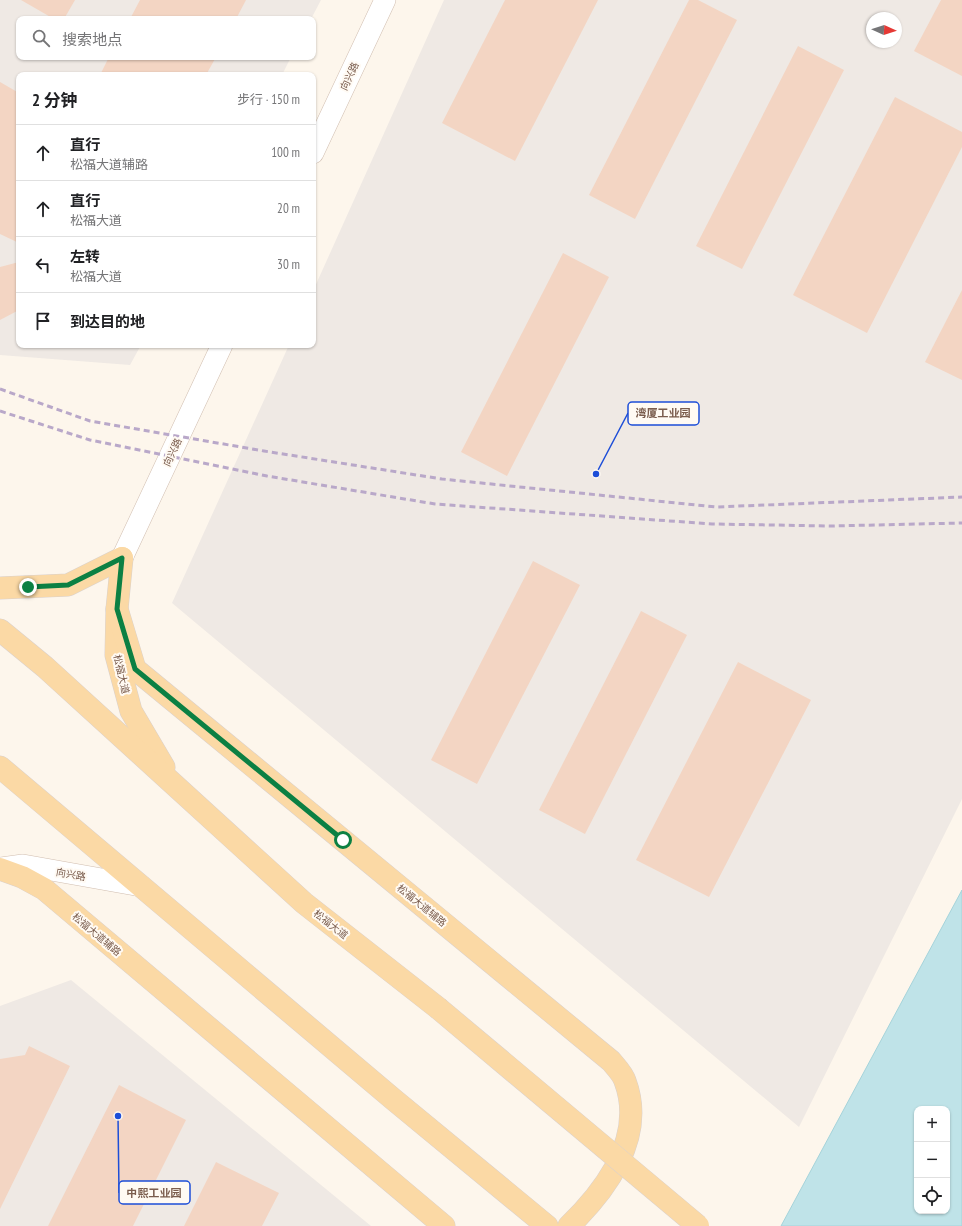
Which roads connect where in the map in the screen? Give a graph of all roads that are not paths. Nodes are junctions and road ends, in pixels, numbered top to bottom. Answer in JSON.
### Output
{"nodes":[{"id":1,"x":385,"y":0,"type":"edge"},
{"id":2,"x":316,"y":147,"type":"edge"},
{"id":3,"x":221,"y":348,"type":"edge"},
{"id":4,"x":122,"y":558,"type":"junction"},
{"id":5,"x":0,"y":588,"type":"edge"},
{"id":6,"x":117,"y":609,"type":"junction"},
{"id":7,"x":0,"y":630,"type":"edge"},
{"id":8,"x":0,"y":766,"type":"edge"},
{"id":9,"x":174,"y":785,"type":"junction"},
{"id":10,"x":0,"y":869,"type":"edge"},
{"id":11,"x":141,"y":886,"type":"junction"},
{"id":12,"x":588,"y":1207,"type":"junction"},
{"id":13,"x":444,"y":1226,"type":"edge"},
{"id":14,"x":547,"y":1226,"type":"edge"},
{"id":15,"x":569,"y":1226,"type":"edge"},
{"id":16,"x":576,"y":1226,"type":"edge"},
{"id":17,"x":698,"y":1226,"type":"edge"}],
"edges":[{"from":1,"to":2,"type":"street","name":"向兴路"},
{"from":3,"to":4,"type":"street","name":"向兴路"},
{"from":4,"to":5,"type":"main road"},
{"from":4,"to":6,"type":"main road","name":"松福大道"},
{"from":6,"to":9,"type":"main road","name":"松福大道"},
{"from":6,"to":12,"type":"main road","name":"松福大道辅路"},
{"from":7,"to":9,"type":"main road","name":"松福大道"},
{"from":8,"to":11,"type":"main road"},
{"from":9,"to":17,"type":"main road","name":"松福大道","bridge":true},
{"from":10,"to":11,"type":"street","name":"向兴路"},
{"from":10,"to":13,"type":"main road","name":"松福大道辅路"},
{"from":11,"to":14,"type":"main road"},
{"from":12,"to":15,"type":"main road","name":"松福大道辅路"},
{"from":12,"to":16,"type":"main road"}]}
